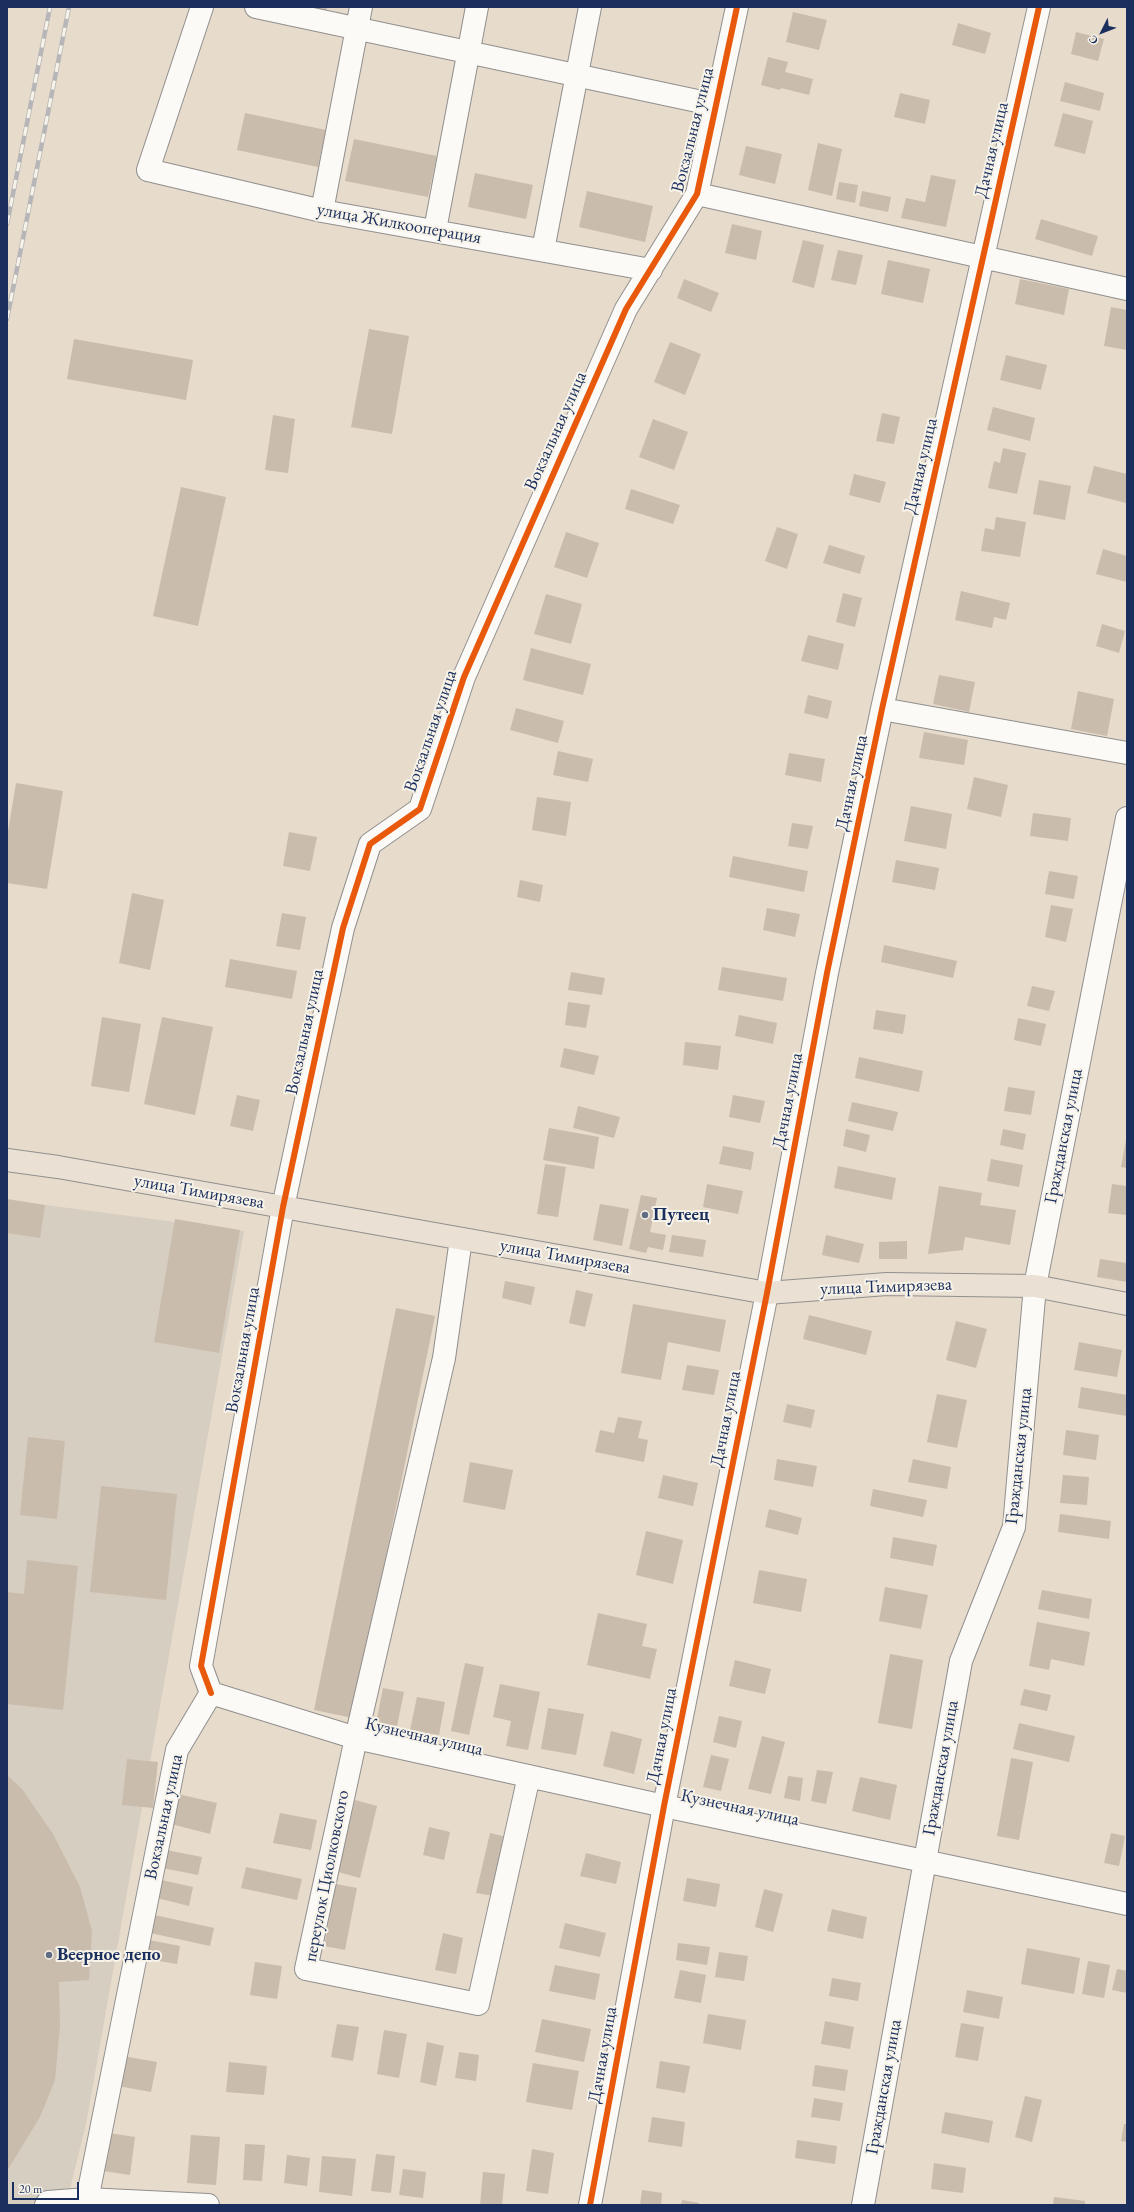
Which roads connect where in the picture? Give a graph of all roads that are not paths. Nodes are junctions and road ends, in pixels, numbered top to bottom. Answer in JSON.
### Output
{"nodes":[{"id":1,"x":202,"y":7,"type":"edge"},
{"id":2,"x":256,"y":7,"type":"edge"},
{"id":3,"x":361,"y":7,"type":"edge"},
{"id":4,"x":477,"y":7,"type":"edge"},
{"id":5,"x":590,"y":7,"type":"edge"},
{"id":6,"x":737,"y":7,"type":"edge"},
{"id":7,"x":1040,"y":7,"type":"edge"},
{"id":8,"x":357,"y":30,"type":"junction"},
{"id":9,"x":469,"y":53,"type":"junction"},
{"id":10,"x":577,"y":74,"type":"junction"},
{"id":11,"x":716,"y":105,"type":"junction"},
{"id":12,"x":697,"y":194,"type":"junction"},
{"id":13,"x":322,"y":211,"type":"junction"},
{"id":14,"x":436,"y":230,"type":"junction"},
{"id":15,"x":543,"y":250,"type":"junction"},
{"id":16,"x":983,"y":257,"type":"junction"},
{"id":17,"x":651,"y":270,"type":"junction"},
{"id":18,"x":1127,"y":289,"type":"edge"},
{"id":19,"x":882,"y":709,"type":"junction"},
{"id":20,"x":1127,"y":753,"type":"edge"},
{"id":21,"x":1127,"y":818,"type":"edge"},
{"id":22,"x":7,"y":1160,"type":"edge"},
{"id":23,"x":283,"y":1207,"type":"junction"},
{"id":24,"x":461,"y":1239,"type":"junction"},
{"id":25,"x":1035,"y":1286,"type":"junction"},
{"id":26,"x":767,"y":1293,"type":"junction"},
{"id":27,"x":1127,"y":1304,"type":"edge"},
{"id":28,"x":211,"y":1693,"type":"junction"},
{"id":29,"x":356,"y":1738,"type":"junction"},
{"id":30,"x":528,"y":1776,"type":"junction"},
{"id":31,"x":664,"y":1806,"type":"junction"},
{"id":32,"x":924,"y":1862,"type":"junction"},
{"id":33,"x":1127,"y":1904,"type":"edge"},
{"id":34,"x":86,"y":2202,"type":"edge"},
{"id":35,"x":46,"y":2205,"type":"edge"},
{"id":36,"x":208,"y":2205,"type":"edge"},
{"id":37,"x":590,"y":2205,"type":"edge"},
{"id":38,"x":863,"y":2205,"type":"edge"}],
"edges":[{"from":1,"to":13,"type":"street","name":"улица Жилкооперация"},
{"from":2,"to":8,"type":"street"},
{"from":3,"to":8,"type":"street"},
{"from":4,"to":9,"type":"street"},
{"from":5,"to":10,"type":"street"},
{"from":6,"to":11,"type":"street","name":"Вокзальная улица"},
{"from":7,"to":16,"type":"street","name":"Дачная улица"},
{"from":8,"to":9,"type":"street"},
{"from":8,"to":13,"type":"street"},
{"from":9,"to":10,"type":"street"},
{"from":9,"to":14,"type":"street"},
{"from":10,"to":11,"type":"street"},
{"from":10,"to":15,"type":"street"},
{"from":11,"to":12,"type":"street","name":"Вокзальная улица"},
{"from":12,"to":16,"type":"street"},
{"from":12,"to":17,"type":"street","name":"Вокзальная улица"},
{"from":13,"to":14,"type":"street","name":"улица Жилкооперация"},
{"from":14,"to":15,"type":"street","name":"улица Жилкооперация"},
{"from":15,"to":17,"type":"street","name":"улица Жилкооперация"},
{"from":16,"to":18,"type":"street"},
{"from":16,"to":19,"type":"street","name":"Дачная улица"},
{"from":17,"to":23,"type":"street","name":"Вокзальная улица"},
{"from":19,"to":20,"type":"street"},
{"from":19,"to":26,"type":"street","name":"Дачная улица"},
{"from":21,"to":25,"type":"street","name":"Гражданская улица"},
{"from":22,"to":23,"type":"main road","name":"улица Тимирязева"},
{"from":23,"to":24,"type":"main road","name":"улица Тимирязева"},
{"from":23,"to":28,"type":"street","name":"Вокзальная улица"},
{"from":24,"to":26,"type":"main road","name":"улица Тимирязева"},
{"from":24,"to":29,"type":"street"},
{"from":25,"to":26,"type":"main road","name":"улица Тимирязева"},
{"from":25,"to":27,"type":"main road","name":"улица Тимирязева"},
{"from":25,"to":32,"type":"street","name":"Гражданская улица"},
{"from":26,"to":31,"type":"street","name":"Дачная улица"},
{"from":28,"to":29,"type":"street","name":"Кузнечная улица"},
{"from":28,"to":34,"type":"street","name":"Вокзальная улица"},
{"from":29,"to":30,"type":"street","name":"Кузнечная улица"},
{"from":29,"to":30,"type":"street","name":"переулок Циолковского"},
{"from":30,"to":31,"type":"street","name":"Кузнечная улица"},
{"from":31,"to":32,"type":"street","name":"Кузнечная улица"},
{"from":31,"to":37,"type":"street","name":"Дачная улица"},
{"from":32,"to":33,"type":"street","name":"Кузнечная улица"},
{"from":32,"to":38,"type":"street","name":"Гражданская улица"},
{"from":34,"to":35,"type":"street"},
{"from":34,"to":36,"type":"street"}]}
